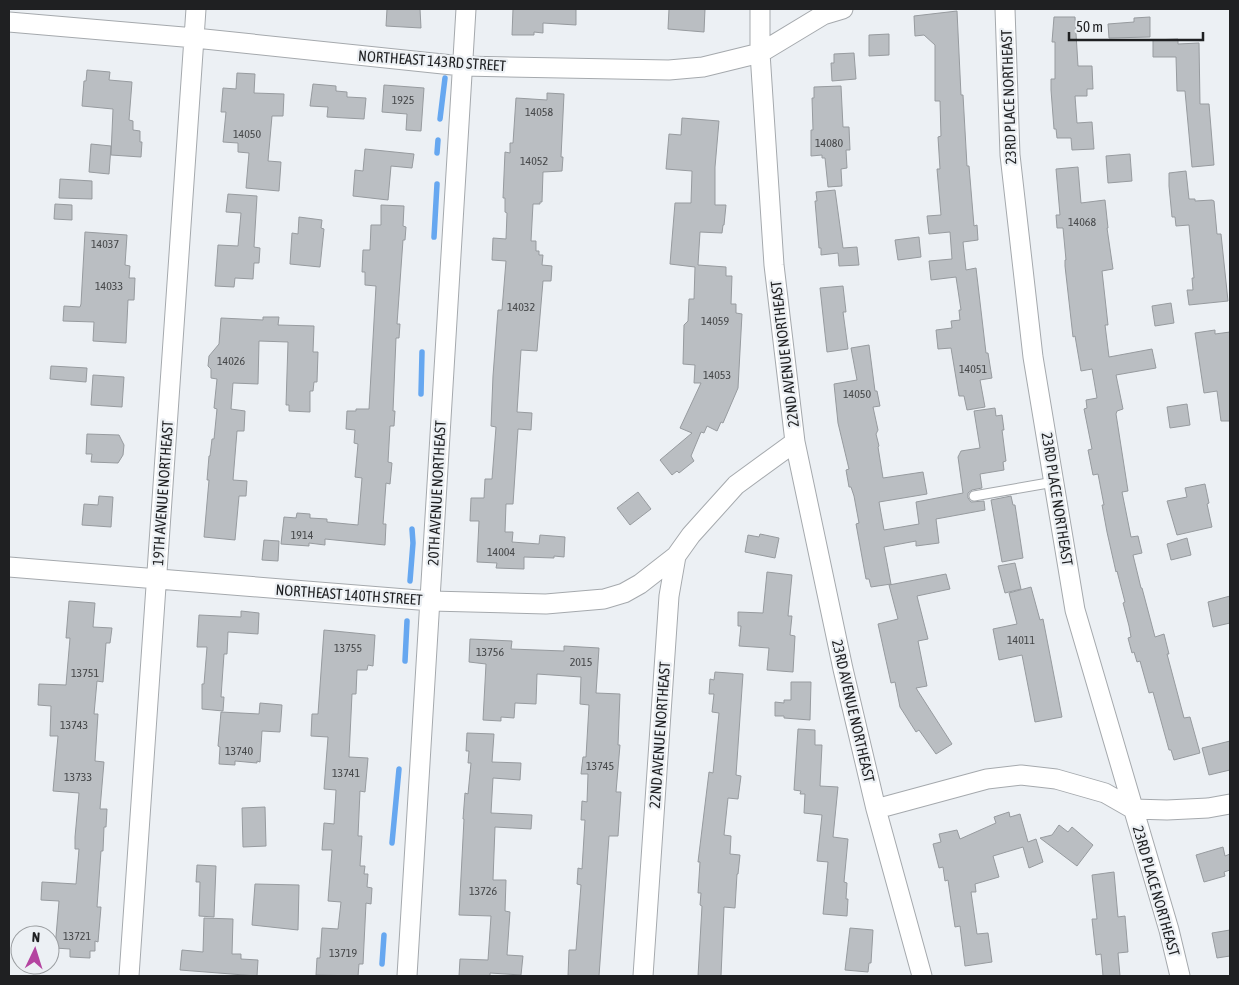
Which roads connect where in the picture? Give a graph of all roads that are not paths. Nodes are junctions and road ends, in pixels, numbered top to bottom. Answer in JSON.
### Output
{"nodes":[{"id":1,"x":196,"y":9,"type":"edge"},
{"id":2,"x":466,"y":9,"type":"edge"},
{"id":3,"x":760,"y":9,"type":"edge"},
{"id":4,"x":843,"y":9,"type":"edge"},
{"id":5,"x":1005,"y":9,"type":"edge"},
{"id":6,"x":9,"y":22,"type":"edge"},
{"id":7,"x":195,"y":38,"type":"junction"},
{"id":8,"x":760,"y":53,"type":"junction"},
{"id":9,"x":462,"y":66,"type":"junction"},
{"id":10,"x":795,"y":442,"type":"junction"},
{"id":11,"x":1054,"y":482,"type":"junction"},
{"id":12,"x":974,"y":496,"type":"dead end"},
{"id":13,"x":676,"y":556,"type":"junction"},
{"id":14,"x":9,"y":567,"type":"edge"},
{"id":15,"x":157,"y":580,"type":"junction"},
{"id":16,"x":431,"y":601,"type":"junction"},
{"id":17,"x":1230,"y":804,"type":"edge"},
{"id":18,"x":876,"y":809,"type":"junction"},
{"id":19,"x":1133,"y":809,"type":"junction"},
{"id":20,"x":129,"y":976,"type":"edge"},
{"id":21,"x":408,"y":976,"type":"edge"},
{"id":22,"x":643,"y":976,"type":"edge"},
{"id":23,"x":922,"y":976,"type":"edge"},
{"id":24,"x":1180,"y":976,"type":"edge"}],
"edges":[{"from":1,"to":7,"type":"street","name":"19TH AVENUE NORTHEAST"},
{"from":2,"to":9,"type":"street","name":"20TH AVENUE NORTHEAST"},
{"from":3,"to":8,"type":"street","name":"22ND AVENUE NORTHEAST"},
{"from":4,"to":8,"type":"street","name":"NORTHEAST 143RD STREET"},
{"from":5,"to":11,"type":"street","name":"23RD PLACE NORTHEAST"},
{"from":6,"to":7,"type":"street","name":"NORTHEAST 143RD STREET"},
{"from":7,"to":9,"type":"street","name":"NORTHEAST 143RD STREET"},
{"from":7,"to":15,"type":"street","name":"19TH AVENUE NORTHEAST"},
{"from":8,"to":9,"type":"street","name":"NORTHEAST 143RD STREET"},
{"from":8,"to":10,"type":"street","name":"22ND AVENUE NORTHEAST"},
{"from":9,"to":16,"type":"street","name":"20TH AVENUE NORTHEAST"},
{"from":10,"to":13,"type":"street","name":"22ND AVENUE NORTHEAST"},
{"from":10,"to":18,"type":"street","name":"23RD AVENUE NORTHEAST"},
{"from":11,"to":12,"type":"lane"},
{"from":11,"to":19,"type":"street","name":"23RD PLACE NORTHEAST"},
{"from":13,"to":16,"type":"street","name":"NORTHEAST 140TH STREET"},
{"from":13,"to":22,"type":"street","name":"22ND AVENUE NORTHEAST"},
{"from":14,"to":15,"type":"street","name":"NORTHEAST 140TH STREET"},
{"from":15,"to":16,"type":"street","name":"NORTHEAST 140TH STREET"},
{"from":15,"to":20,"type":"street","name":"19TH AVENUE NORTHEAST"},
{"from":16,"to":21,"type":"street","name":"20TH AVENUE NORTHEAST"},
{"from":17,"to":19,"type":"street"},
{"from":18,"to":19,"type":"street"},
{"from":18,"to":23,"type":"street","name":"23RD AVENUE NORTHEAST"},
{"from":19,"to":24,"type":"street","name":"23RD PLACE NORTHEAST"}]}
